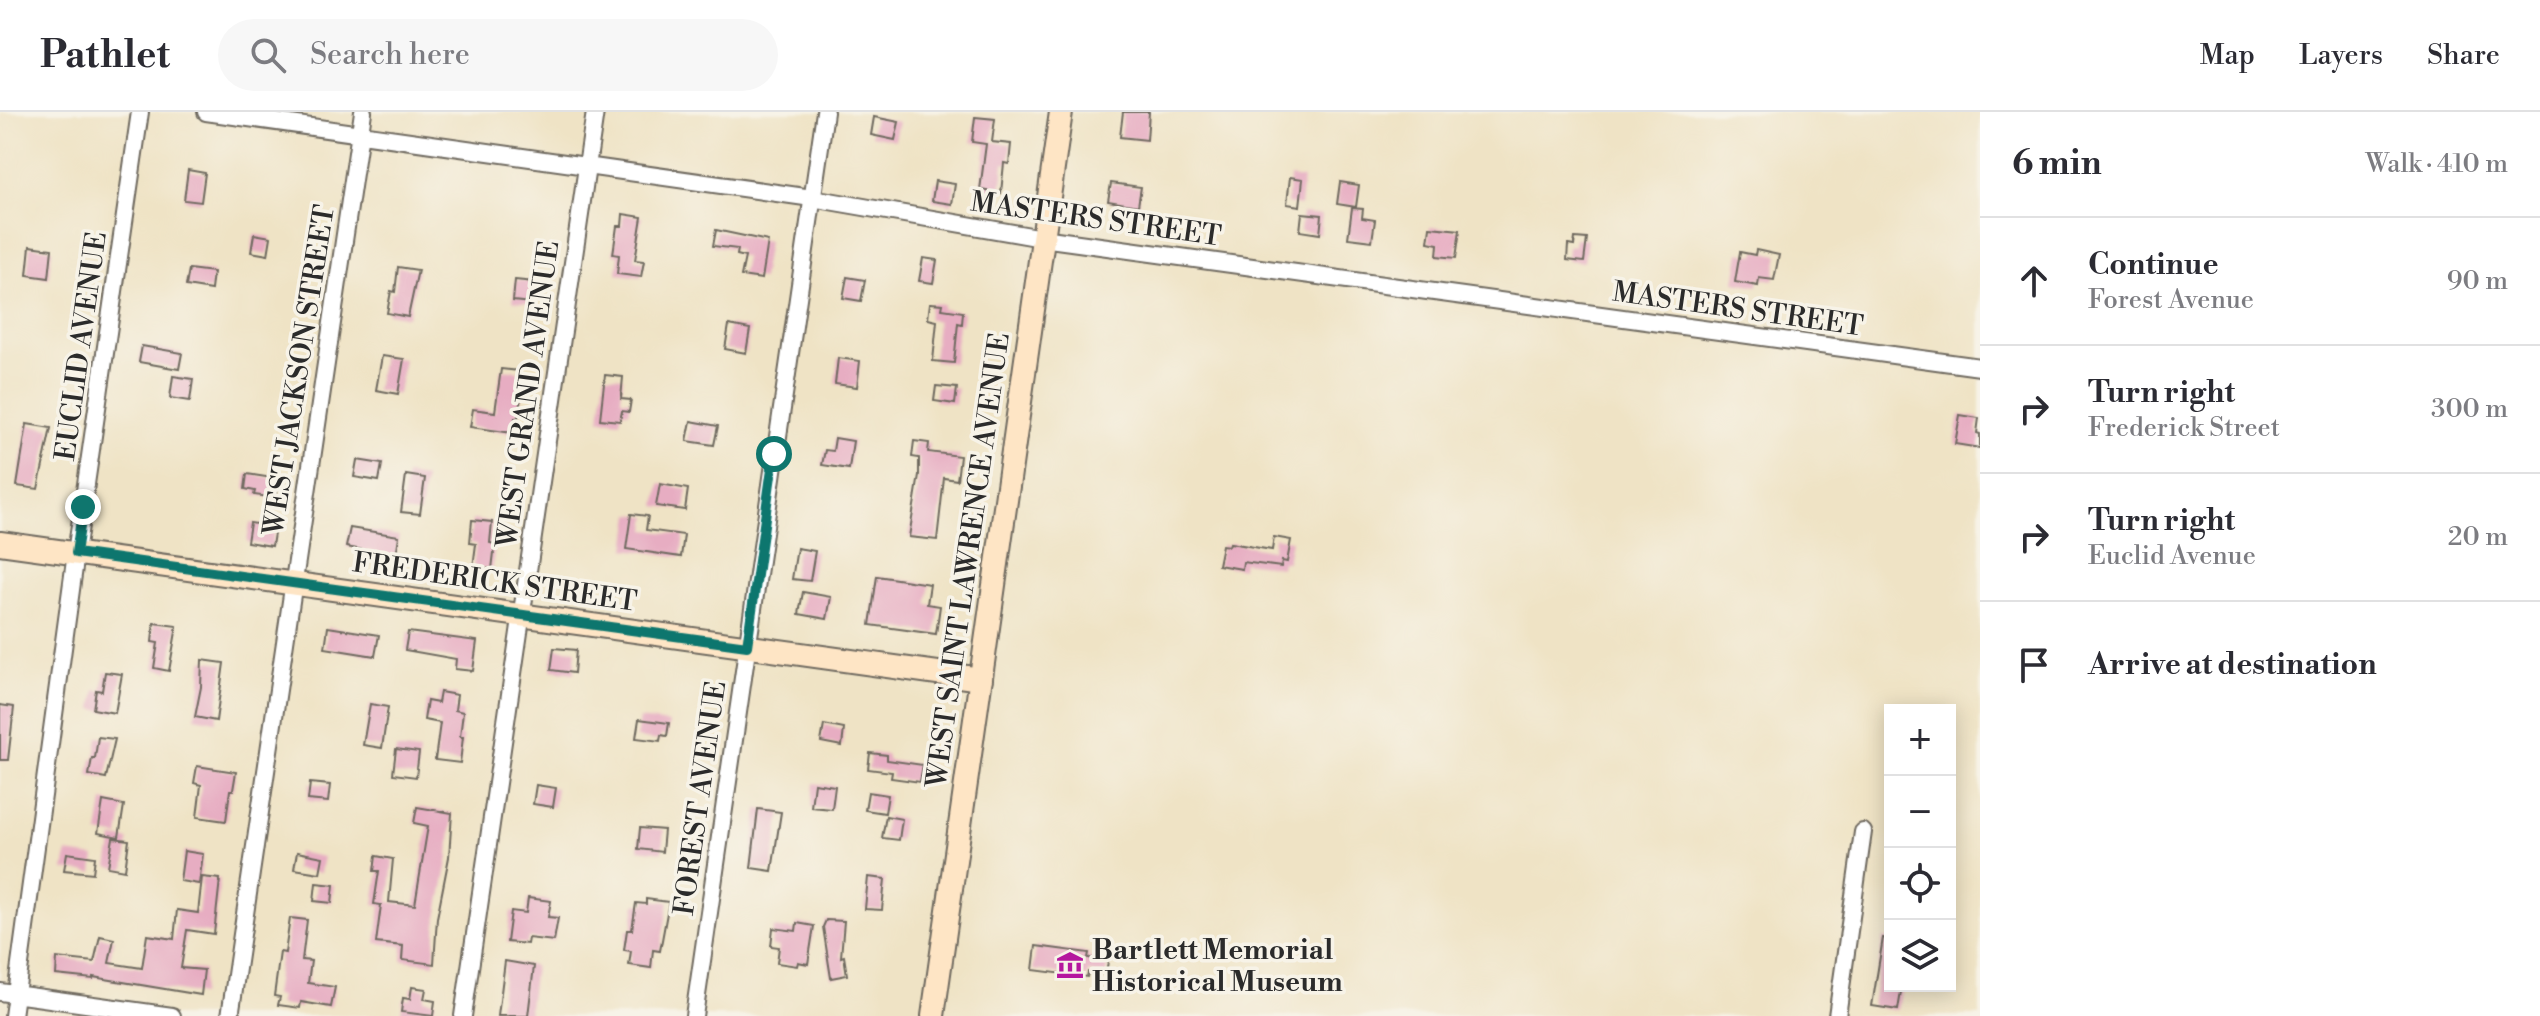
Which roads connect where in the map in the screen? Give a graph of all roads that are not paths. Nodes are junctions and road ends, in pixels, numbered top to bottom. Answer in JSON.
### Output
{"nodes":[{"id":1,"x":140,"y":112,"type":"edge"},
{"id":2,"x":206,"y":112,"type":"edge"},
{"id":3,"x":363,"y":112,"type":"edge"},
{"id":4,"x":595,"y":112,"type":"edge"},
{"id":5,"x":825,"y":112,"type":"edge"},
{"id":6,"x":1061,"y":112,"type":"edge"},
{"id":7,"x":360,"y":134,"type":"junction"},
{"id":8,"x":587,"y":166,"type":"junction"},
{"id":9,"x":812,"y":198,"type":"junction"},
{"id":10,"x":1042,"y":238,"type":"junction"},
{"id":11,"x":1980,"y":367,"type":"edge"},
{"id":12,"x":0,"y":543,"type":"edge"},
{"id":13,"x":76,"y":553,"type":"junction"},
{"id":14,"x":292,"y":583,"type":"junction"},
{"id":15,"x":522,"y":615,"type":"junction"},
{"id":16,"x":747,"y":646,"type":"junction"},
{"id":17,"x":981,"y":679,"type":"junction"},
{"id":18,"x":1863,"y":832,"type":"dead end"},
{"id":19,"x":8,"y":994,"type":"edge"},
{"id":20,"x":13,"y":1016,"type":"edge"},
{"id":21,"x":172,"y":1016,"type":"edge"},
{"id":22,"x":230,"y":1016,"type":"edge"},
{"id":23,"x":463,"y":1016,"type":"edge"},
{"id":24,"x":694,"y":1016,"type":"edge"},
{"id":25,"x":933,"y":1016,"type":"edge"},
{"id":26,"x":1837,"y":1016,"type":"edge"}],
"edges":[{"from":1,"to":13,"type":"street","name":"EUCLID AVENUE"},
{"from":2,"to":7,"type":"street","name":"MASTERS STREET"},
{"from":3,"to":7,"type":"street","name":"WEST JACKSON STREET"},
{"from":4,"to":8,"type":"street","name":"WEST GRAND AVENUE"},
{"from":5,"to":9,"type":"street","name":"FOREST AVENUE"},
{"from":6,"to":10,"type":"street","name":"WEST SAINT LAWRENCE AVENUE"},
{"from":7,"to":8,"type":"street","name":"MASTERS STREET"},
{"from":7,"to":14,"type":"street","name":"WEST JACKSON STREET"},
{"from":8,"to":9,"type":"street","name":"MASTERS STREET"},
{"from":8,"to":15,"type":"street","name":"WEST GRAND AVENUE"},
{"from":9,"to":10,"type":"street","name":"MASTERS STREET"},
{"from":9,"to":16,"type":"street","name":"FOREST AVENUE"},
{"from":10,"to":11,"type":"street","name":"MASTERS STREET"},
{"from":10,"to":17,"type":"street","name":"WEST SAINT LAWRENCE AVENUE"},
{"from":12,"to":13,"type":"street","name":"FREDERICK STREET"},
{"from":13,"to":14,"type":"street","name":"FREDERICK STREET"},
{"from":13,"to":19,"type":"street","name":"EUCLID AVENUE"},
{"from":14,"to":15,"type":"street","name":"FREDERICK STREET"},
{"from":14,"to":22,"type":"street","name":"WEST JACKSON STREET"},
{"from":15,"to":16,"type":"street","name":"FREDERICK STREET"},
{"from":15,"to":23,"type":"street","name":"WEST GRAND AVENUE"},
{"from":16,"to":17,"type":"street","name":"FREDERICK STREET"},
{"from":16,"to":24,"type":"street","name":"FOREST AVENUE"},
{"from":17,"to":25,"type":"street","name":"WEST SAINT LAWRENCE AVENUE"},
{"from":18,"to":26,"type":"street"},
{"from":19,"to":20,"type":"street","name":"EUCLID AVENUE"},
{"from":19,"to":21,"type":"street"}]}
